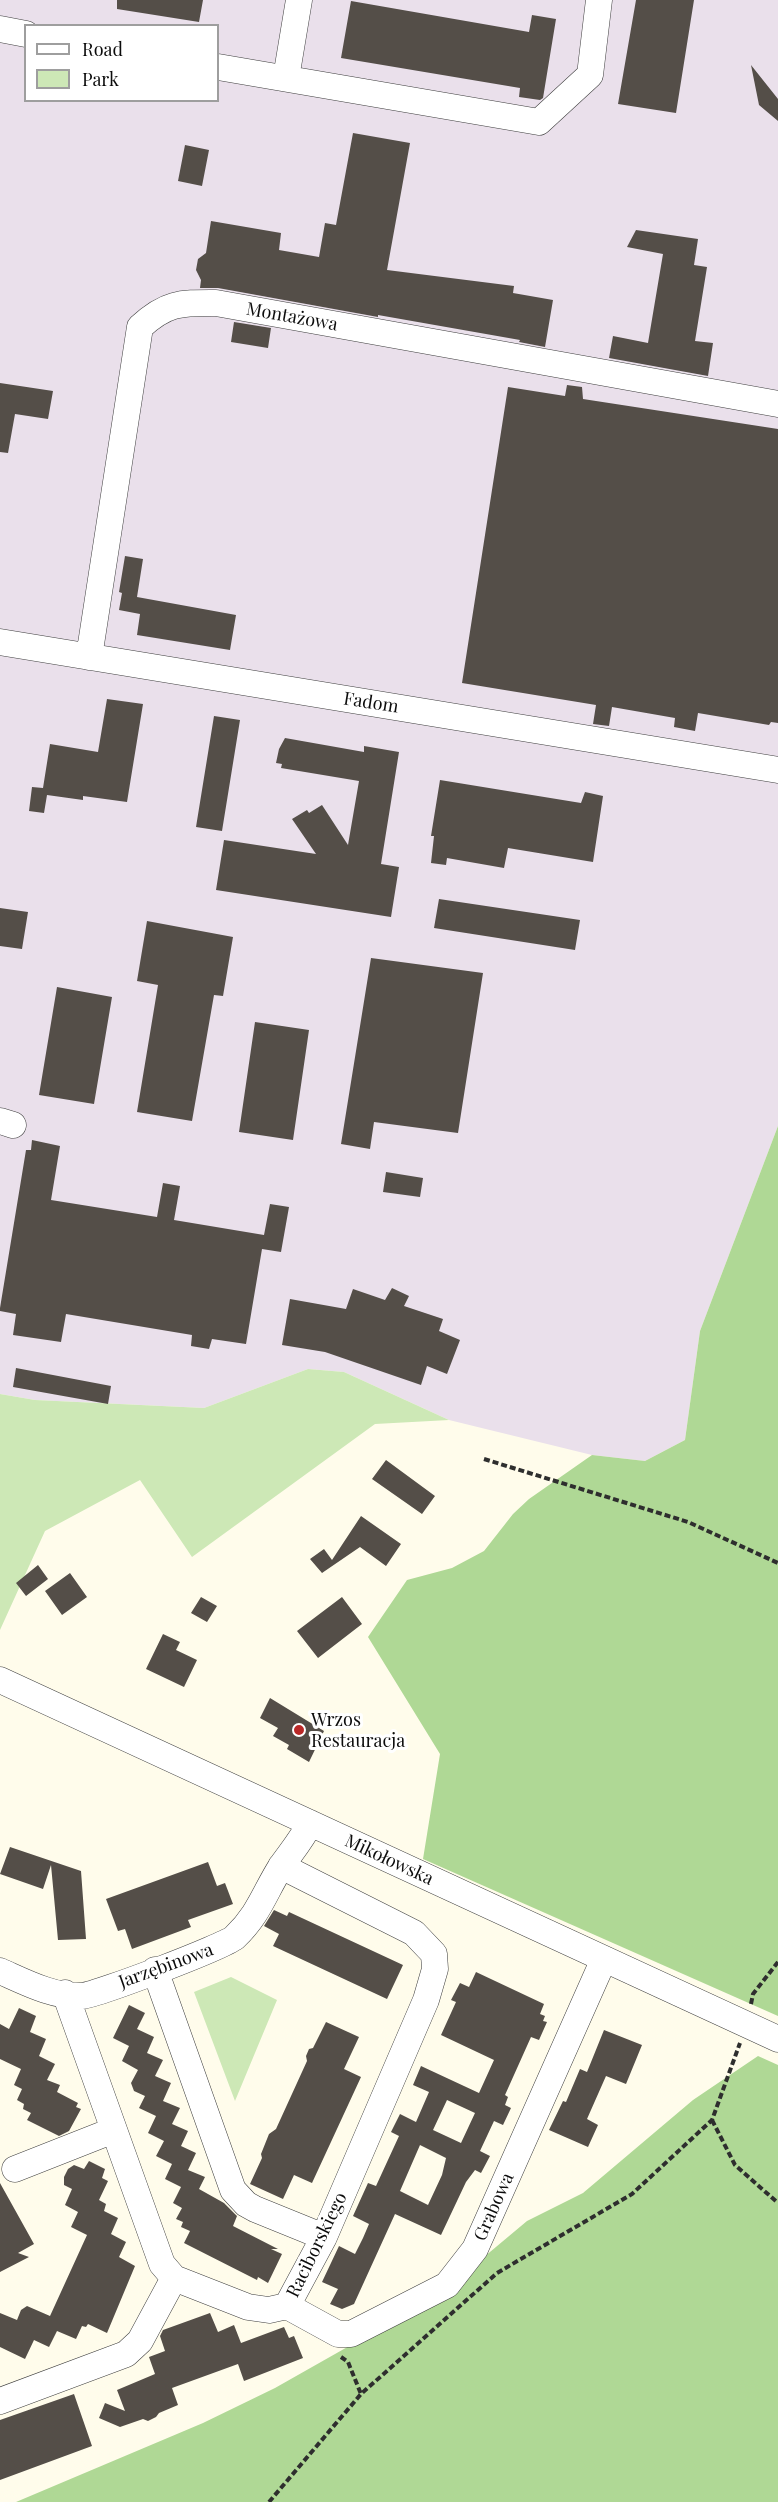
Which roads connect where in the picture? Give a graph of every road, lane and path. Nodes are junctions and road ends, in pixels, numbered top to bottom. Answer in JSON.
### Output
{"nodes":[{"id":1,"x":299,"y":0,"type":"edge"},
{"id":2,"x":592,"y":1,"type":"edge"},
{"id":3,"x":0,"y":29,"type":"edge"},
{"id":4,"x":24,"y":34,"type":"edge"},
{"id":5,"x":219,"y":67,"type":"edge"},
{"id":6,"x":286,"y":78,"type":"junction"},
{"id":7,"x":778,"y":404,"type":"edge"},
{"id":8,"x":0,"y":642,"type":"edge"},
{"id":9,"x":89,"y":657,"type":"junction"},
{"id":10,"x":778,"y":770,"type":"edge"},
{"id":11,"x":484,"y":1459,"type":"dead end"},
{"id":12,"x":778,"y":1563,"type":"edge"},
{"id":13,"x":0,"y":1680,"type":"edge"},
{"id":14,"x":310,"y":1823,"type":"junction"},
{"id":15,"x":281,"y":1866,"type":"junction"},
{"id":16,"x":604,"y":1959,"type":"junction"},
{"id":17,"x":778,"y":1962,"type":"edge"},
{"id":18,"x":155,"y":1970,"type":"junction"},
{"id":19,"x":0,"y":1971,"type":"edge"},
{"id":20,"x":65,"y":1993,"type":"junction"},
{"id":21,"x":747,"y":2025,"type":"junction"},
{"id":22,"x":778,"y":2039,"type":"edge"},
{"id":23,"x":712,"y":2120,"type":"junction"},
{"id":24,"x":114,"y":2130,"type":"junction"},
{"id":25,"x":15,"y":2169,"type":"dead end"},
{"id":26,"x":778,"y":2203,"type":"edge"},
{"id":27,"x":324,"y":2236,"type":"junction"},
{"id":28,"x":174,"y":2278,"type":"junction"},
{"id":29,"x":287,"y":2306,"type":"junction"},
{"id":30,"x":335,"y":2352,"type":"dead end"},
{"id":31,"x":361,"y":2394,"type":"junction"},
{"id":32,"x":0,"y":2401,"type":"edge"},
{"id":33,"x":269,"y":2502,"type":"edge"}],
"edges":[{"from":1,"to":6,"type":"street"},
{"from":2,"to":6,"type":"street"},
{"from":3,"to":4,"type":"street"},
{"from":5,"to":6,"type":"street"},
{"from":7,"to":9,"type":"street","name":"Montażowa"},
{"from":8,"to":9,"type":"street","name":"Fadom"},
{"from":9,"to":10,"type":"street","name":"Fadom"},
{"from":11,"to":12,"type":"path"},
{"from":13,"to":14,"type":"street","name":"Mikołowska"},
{"from":14,"to":15,"type":"street","name":"Jarzębinowa"},
{"from":14,"to":16,"type":"street","name":"Mikołowska"},
{"from":15,"to":18,"type":"street","name":"Jarzębinowa"},
{"from":15,"to":27,"type":"street","name":"Raciborskiego"},
{"from":16,"to":21,"type":"street","name":"Mikołowska"},
{"from":16,"to":29,"type":"street","name":"Grabowa"},
{"from":17,"to":21,"type":"path"},
{"from":18,"to":20,"type":"street","name":"Jarzębinowa"},
{"from":18,"to":27,"type":"street"},
{"from":19,"to":20,"type":"street","name":"Jarzębinowa"},
{"from":20,"to":24,"type":"street"},
{"from":21,"to":22,"type":"street","name":"Mikołowska"},
{"from":21,"to":23,"type":"path"},
{"from":23,"to":26,"type":"path"},
{"from":23,"to":31,"type":"path"},
{"from":24,"to":25,"type":"street"},
{"from":24,"to":28,"type":"street"},
{"from":27,"to":29,"type":"street","name":"Raciborskiego"},
{"from":28,"to":29,"type":"street","name":"Raciborskiego"},
{"from":28,"to":32,"type":"street"},
{"from":30,"to":31,"type":"path"},
{"from":31,"to":33,"type":"path"}]}
